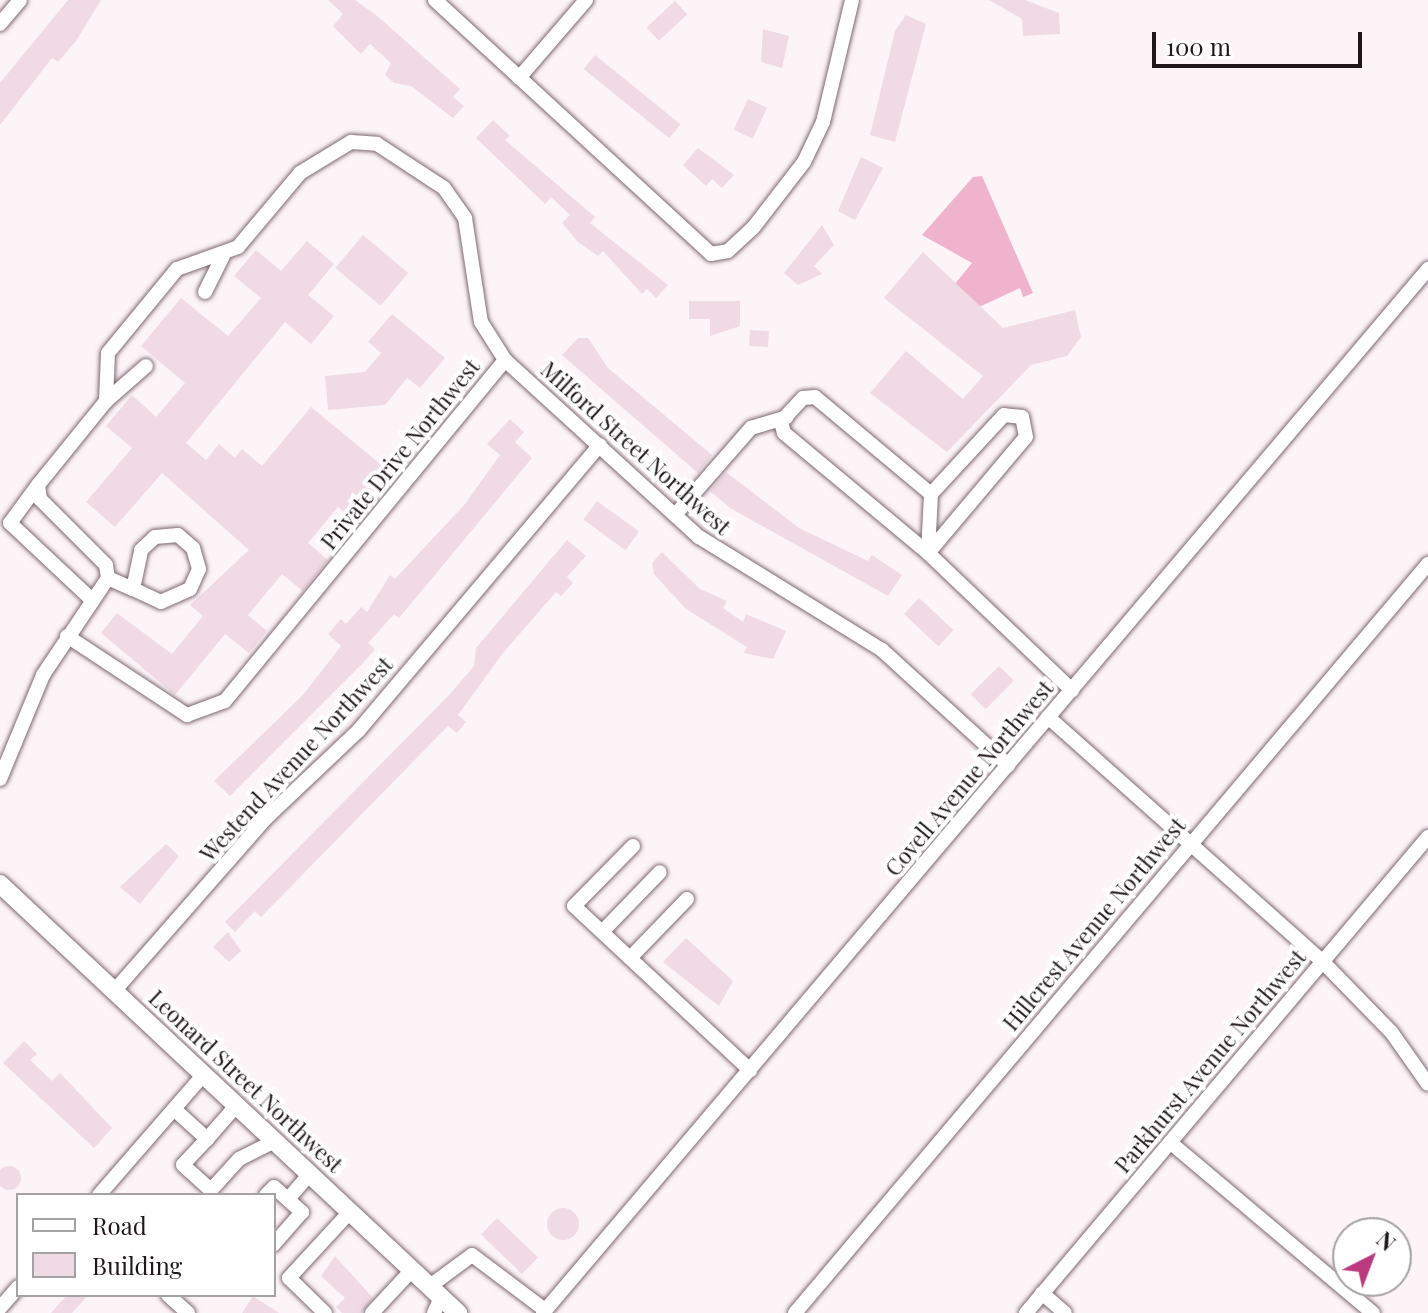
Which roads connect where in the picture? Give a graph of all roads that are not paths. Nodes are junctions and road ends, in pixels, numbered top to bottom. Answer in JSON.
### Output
{"nodes":[{"id":1,"x":20,"y":0,"type":"edge"},
{"id":2,"x":435,"y":0,"type":"edge"},
{"id":3,"x":586,"y":0,"type":"edge"},
{"id":4,"x":852,"y":0,"type":"edge"},
{"id":5,"x":0,"y":24,"type":"edge"},
{"id":6,"x":519,"y":78,"type":"junction"},
{"id":7,"x":223,"y":256,"type":"junction"},
{"id":8,"x":1428,"y":269,"type":"edge"},
{"id":9,"x":205,"y":292,"type":"dead end"},
{"id":10,"x":505,"y":360,"type":"junction"},
{"id":11,"x":146,"y":366,"type":"dead end"},
{"id":12,"x":106,"y":401,"type":"junction"},
{"id":13,"x":786,"y":417,"type":"junction"},
{"id":14,"x":600,"y":445,"type":"junction"},
{"id":15,"x":38,"y":485,"type":"junction"},
{"id":16,"x":931,"y":494,"type":"junction"},
{"id":17,"x":675,"y":515,"type":"junction"},
{"id":18,"x":928,"y":553,"type":"junction"},
{"id":19,"x":1428,"y":564,"type":"edge"},
{"id":20,"x":108,"y":578,"type":"junction"},
{"id":21,"x":133,"y":589,"type":"junction"},
{"id":22,"x":92,"y":600,"type":"junction"},
{"id":23,"x":67,"y":636,"type":"junction"},
{"id":24,"x":1072,"y":690,"type":"junction"},
{"id":25,"x":1048,"y":717,"type":"junction"},
{"id":26,"x":1008,"y":765,"type":"junction"},
{"id":27,"x":0,"y":779,"type":"edge"},
{"id":28,"x":1428,"y":837,"type":"edge"},
{"id":29,"x":1191,"y":843,"type":"junction"},
{"id":30,"x":633,"y":846,"type":"dead end"},
{"id":31,"x":660,"y":872,"type":"dead end"},
{"id":32,"x":1,"y":887,"type":"edge"},
{"id":33,"x":687,"y":899,"type":"dead end"},
{"id":34,"x":602,"y":932,"type":"junction"},
{"id":35,"x":630,"y":958,"type":"junction"},
{"id":36,"x":1322,"y":961,"type":"junction"},
{"id":37,"x":115,"y":990,"type":"junction"},
{"id":38,"x":750,"y":1070,"type":"junction"},
{"id":39,"x":204,"y":1074,"type":"junction"},
{"id":40,"x":1428,"y":1084,"type":"edge"},
{"id":41,"x":237,"y":1105,"type":"junction"},
{"id":42,"x":174,"y":1109,"type":"junction"},
{"id":43,"x":207,"y":1139,"type":"junction"},
{"id":44,"x":275,"y":1141,"type":"junction"},
{"id":45,"x":1171,"y":1143,"type":"junction"},
{"id":46,"x":310,"y":1174,"type":"junction"},
{"id":47,"x":101,"y":1193,"type":"edge"},
{"id":48,"x":268,"y":1193,"type":"edge"},
{"id":49,"x":288,"y":1199,"type":"junction"},
{"id":50,"x":350,"y":1212,"type":"junction"},
{"id":51,"x":276,"y":1242,"type":"edge"},
{"id":52,"x":412,"y":1270,"type":"junction"},
{"id":53,"x":16,"y":1289,"type":"edge"},
{"id":54,"x":1042,"y":1293,"type":"junction"},
{"id":55,"x":170,"y":1297,"type":"edge"},
{"id":56,"x":435,"y":1299,"type":"edge"},
{"id":57,"x":0,"y":1308,"type":"edge"},
{"id":58,"x":544,"y":1312,"type":"edge"},
{"id":59,"x":188,"y":1313,"type":"edge"},
{"id":60,"x":325,"y":1313,"type":"edge"},
{"id":61,"x":372,"y":1313,"type":"edge"},
{"id":62,"x":458,"y":1313,"type":"edge"},
{"id":63,"x":795,"y":1313,"type":"edge"},
{"id":64,"x":1026,"y":1313,"type":"edge"},
{"id":65,"x":1065,"y":1313,"type":"edge"},
{"id":66,"x":1373,"y":1313,"type":"edge"}],
"edges":[{"from":1,"to":5,"type":"street"},
{"from":2,"to":6,"type":"street"},
{"from":3,"to":6,"type":"street"},
{"from":4,"to":6,"type":"street"},
{"from":7,"to":9,"type":"street","name":"Private Drive Northwest"},
{"from":7,"to":10,"type":"street","name":"Private Drive Northwest"},
{"from":7,"to":12,"type":"street"},
{"from":8,"to":24,"type":"street","name":"Covell Avenue Northwest"},
{"from":10,"to":14,"type":"street","name":"Milford Street Northwest"},
{"from":10,"to":23,"type":"street","name":"Private Drive Northwest"},
{"from":11,"to":12,"type":"street"},
{"from":12,"to":15,"type":"street"},
{"from":13,"to":16,"type":"street"},
{"from":13,"to":17,"type":"street"},
{"from":13,"to":18,"type":"street"},
{"from":14,"to":17,"type":"street","name":"Milford Street Northwest"},
{"from":14,"to":37,"type":"street","name":"Westend Avenue Northwest"},
{"from":15,"to":20,"type":"street"},
{"from":15,"to":22,"type":"street"},
{"from":16,"to":18,"type":"street"},
{"from":16,"to":18,"type":"street"},
{"from":17,"to":26,"type":"street","name":"Milford Street Northwest"},
{"from":18,"to":24,"type":"street"},
{"from":19,"to":29,"type":"street","name":"Hillcrest Avenue Northwest"},
{"from":20,"to":21,"type":"street"},
{"from":20,"to":22,"type":"street"},
{"from":21,"to":21,"type":"street"},
{"from":22,"to":23,"type":"street"},
{"from":23,"to":27,"type":"street"},
{"from":24,"to":25,"type":"street","name":"Covell Avenue Northwest"},
{"from":25,"to":26,"type":"street","name":"Covell Avenue Northwest"},
{"from":25,"to":29,"type":"street"},
{"from":26,"to":38,"type":"street","name":"Covell Avenue Northwest"},
{"from":28,"to":36,"type":"street","name":"Parkhurst Avenue Northwest"},
{"from":29,"to":36,"type":"street"},
{"from":29,"to":63,"type":"street","name":"Hillcrest Avenue Northwest"},
{"from":30,"to":34,"type":"street"},
{"from":31,"to":34,"type":"street"},
{"from":32,"to":37,"type":"main road","name":"Leonard Street Northwest"},
{"from":33,"to":35,"type":"street"},
{"from":34,"to":35,"type":"street"},
{"from":35,"to":38,"type":"street"},
{"from":36,"to":40,"type":"street"},
{"from":36,"to":45,"type":"street","name":"Parkhurst Avenue Northwest"},
{"from":37,"to":39,"type":"main road","name":"Leonard Street Northwest"},
{"from":38,"to":58,"type":"street","name":"Covell Avenue Northwest"},
{"from":39,"to":41,"type":"main road","name":"Leonard Street Northwest"},
{"from":39,"to":42,"type":"street"},
{"from":41,"to":43,"type":"street"},
{"from":41,"to":44,"type":"main road","name":"Leonard Street Northwest"},
{"from":42,"to":43,"type":"street"},
{"from":42,"to":47,"type":"street"},
{"from":43,"to":44,"type":"street"},
{"from":44,"to":46,"type":"main road","name":"Leonard Street Northwest"},
{"from":45,"to":54,"type":"street","name":"Parkhurst Avenue Northwest"},
{"from":45,"to":66,"type":"street"},
{"from":46,"to":49,"type":"street"},
{"from":46,"to":50,"type":"main road","name":"Leonard Street Northwest"},
{"from":48,"to":49,"type":"street"},
{"from":49,"to":51,"type":"street"},
{"from":50,"to":52,"type":"main road","name":"Leonard Street Northwest"},
{"from":50,"to":60,"type":"street"},
{"from":52,"to":56,"type":"main road","name":"Leonard Street Northwest"},
{"from":52,"to":61,"type":"street"},
{"from":53,"to":57,"type":"street"},
{"from":54,"to":64,"type":"street","name":"Parkhurst Avenue Northwest"},
{"from":54,"to":65,"type":"street"},
{"from":55,"to":59,"type":"street"},
{"from":56,"to":58,"type":"street"},
{"from":56,"to":62,"type":"main road","name":"Leonard Street Northwest"}]}
